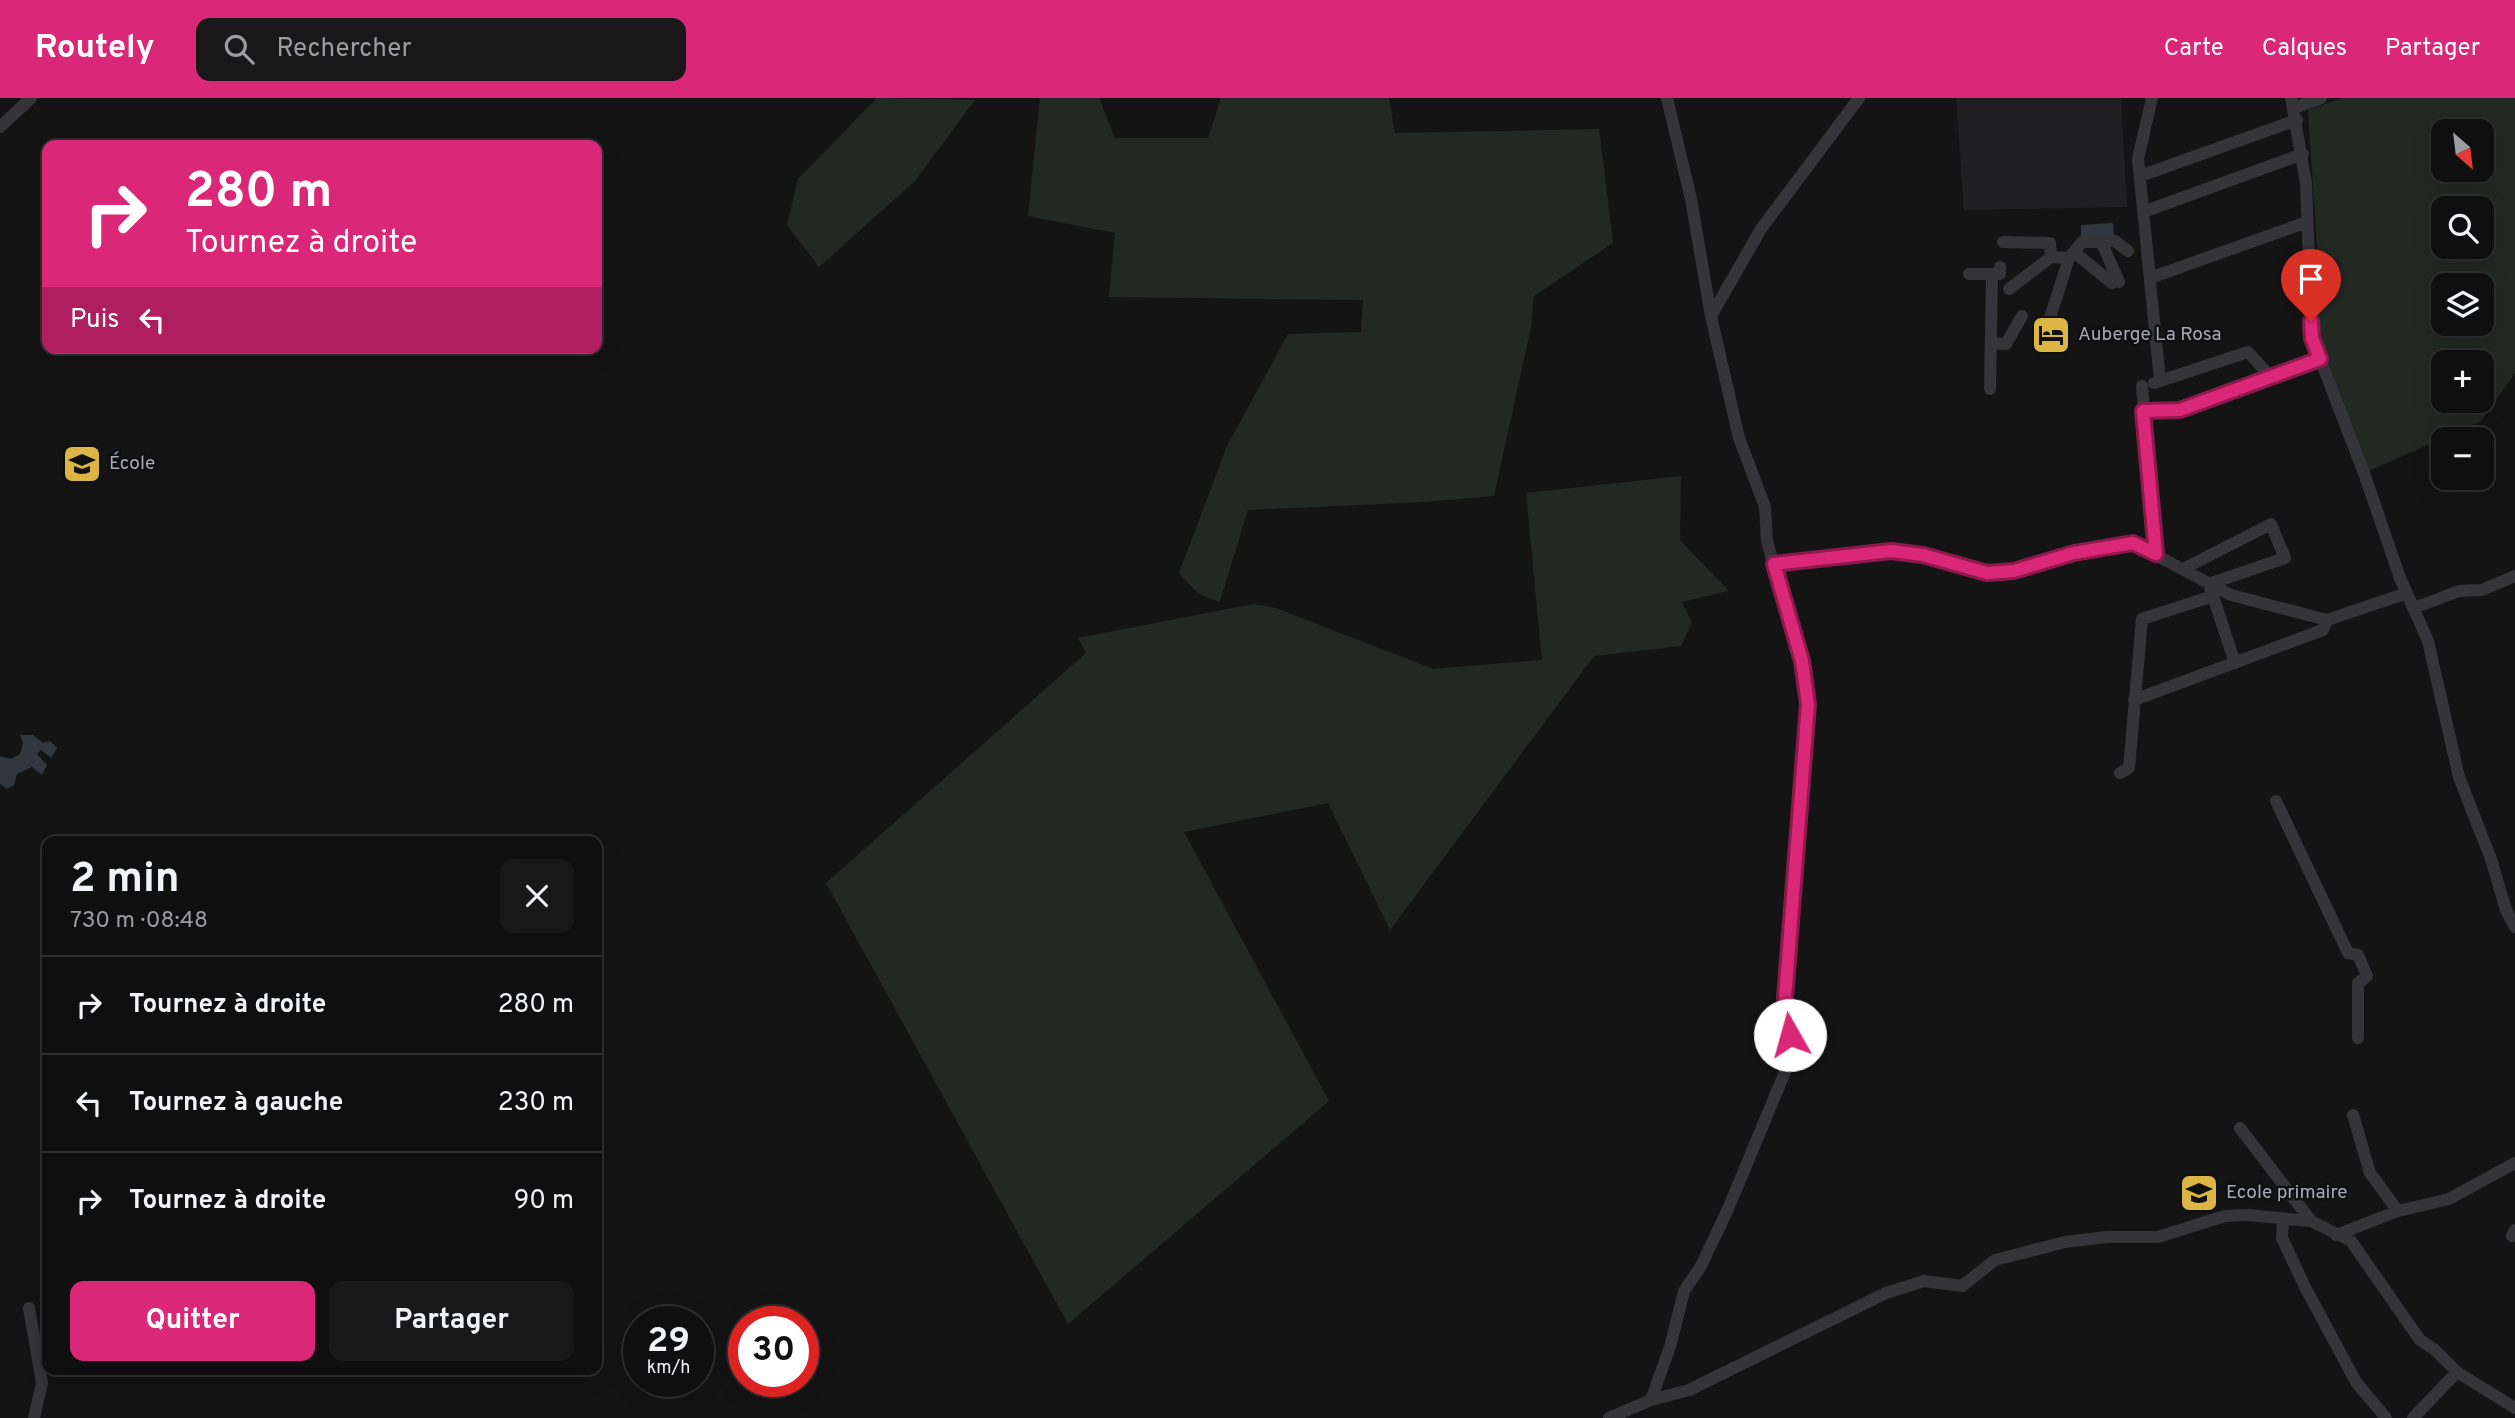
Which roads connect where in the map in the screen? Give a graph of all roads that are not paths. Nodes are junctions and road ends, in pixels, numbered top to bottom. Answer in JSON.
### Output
{"nodes":[{"id":1,"x":31,"y":98,"type":"edge"},
{"id":2,"x":1667,"y":98,"type":"edge"},
{"id":3,"x":1859,"y":98,"type":"edge"},
{"id":4,"x":2152,"y":98,"type":"edge"},
{"id":5,"x":2321,"y":98,"type":"edge"},
{"id":6,"x":2294,"y":108,"type":"edge"},
{"id":7,"x":0,"y":127,"type":"edge"},
{"id":8,"x":2303,"y":154,"type":"junction"},
{"id":9,"x":2140,"y":176,"type":"junction"},
{"id":10,"x":2143,"y":212,"type":"junction"},
{"id":11,"x":2307,"y":222,"type":"junction"},
{"id":12,"x":2101,"y":241,"type":"junction"},
{"id":13,"x":2003,"y":242,"type":"dead end"},
{"id":14,"x":2128,"y":251,"type":"dead end"},
{"id":15,"x":2072,"y":255,"type":"junction"},
{"id":16,"x":2051,"y":257,"type":"junction"},
{"id":17,"x":1973,"y":276,"type":"dead end"},
{"id":18,"x":2150,"y":278,"type":"junction"},
{"id":19,"x":2009,"y":289,"type":"dead end"},
{"id":20,"x":1711,"y":316,"type":"junction"},
{"id":21,"x":2022,"y":316,"type":"dead end"},
{"id":22,"x":2049,"y":321,"type":"dead end"},
{"id":23,"x":1993,"y":343,"type":"junction"},
{"id":24,"x":2320,"y":359,"type":"junction"},
{"id":25,"x":2271,"y":377,"type":"junction"},
{"id":26,"x":2160,"y":381,"type":"junction"},
{"id":27,"x":1990,"y":389,"type":"dead end"},
{"id":28,"x":2143,"y":411,"type":"junction"},
{"id":29,"x":2156,"y":554,"type":"junction"},
{"id":30,"x":1774,"y":564,"type":"junction"},
{"id":31,"x":2183,"y":569,"type":"junction"},
{"id":32,"x":2515,"y":576,"type":"edge"},
{"id":33,"x":2211,"y":590,"type":"junction"},
{"id":34,"x":2407,"y":593,"type":"junction"},
{"id":35,"x":2414,"y":608,"type":"junction"},
{"id":36,"x":2327,"y":620,"type":"junction"},
{"id":37,"x":2235,"y":663,"type":"junction"},
{"id":38,"x":2134,"y":700,"type":"junction"},
{"id":39,"x":2120,"y":773,"type":"dead end"},
{"id":40,"x":2276,"y":801,"type":"dead end"},
{"id":41,"x":2515,"y":927,"type":"edge"},
{"id":42,"x":2358,"y":1038,"type":"dead end"},
{"id":43,"x":2353,"y":1115,"type":"dead end"},
{"id":44,"x":2241,"y":1128,"type":"dead end"},
{"id":45,"x":2515,"y":1163,"type":"edge"},
{"id":46,"x":2398,"y":1211,"type":"junction"},
{"id":47,"x":2283,"y":1220,"type":"junction"},
{"id":48,"x":2311,"y":1221,"type":"junction"},
{"id":49,"x":2336,"y":1235,"type":"junction"},
{"id":50,"x":29,"y":1308,"type":"dead end"},
{"id":51,"x":2458,"y":1372,"type":"junction"},
{"id":52,"x":1651,"y":1400,"type":"junction"},
{"id":53,"x":2515,"y":1408,"type":"edge"},
{"id":54,"x":34,"y":1418,"type":"edge"},
{"id":55,"x":1609,"y":1418,"type":"edge"},
{"id":56,"x":2386,"y":1418,"type":"edge"},
{"id":57,"x":2413,"y":1418,"type":"edge"}],
"edges":[{"from":1,"to":7,"type":"street"},
{"from":2,"to":20,"type":"street"},
{"from":3,"to":20,"type":"street"},
{"from":4,"to":9,"type":"street"},
{"from":5,"to":6,"type":"street"},
{"from":6,"to":8,"type":"street"},
{"from":6,"to":9,"type":"street"},
{"from":8,"to":10,"type":"street"},
{"from":8,"to":11,"type":"street"},
{"from":9,"to":10,"type":"street"},
{"from":10,"to":18,"type":"street"},
{"from":11,"to":18,"type":"street"},
{"from":11,"to":24,"type":"street"},
{"from":12,"to":14,"type":"street"},
{"from":12,"to":15,"type":"street"},
{"from":12,"to":15,"type":"street"},
{"from":13,"to":16,"type":"street"},
{"from":15,"to":16,"type":"street"},
{"from":15,"to":22,"type":"street"},
{"from":16,"to":19,"type":"street"},
{"from":17,"to":23,"type":"street"},
{"from":18,"to":26,"type":"street"},
{"from":20,"to":30,"type":"street"},
{"from":21,"to":23,"type":"street"},
{"from":23,"to":27,"type":"street"},
{"from":24,"to":25,"type":"street"},
{"from":24,"to":34,"type":"street"},
{"from":25,"to":26,"type":"street"},
{"from":25,"to":28,"type":"street"},
{"from":26,"to":28,"type":"street"},
{"from":28,"to":29,"type":"street"},
{"from":29,"to":30,"type":"street"},
{"from":29,"to":31,"type":"street"},
{"from":30,"to":52,"type":"street"},
{"from":31,"to":33,"type":"street"},
{"from":31,"to":33,"type":"street"},
{"from":32,"to":35,"type":"street"},
{"from":33,"to":36,"type":"street"},
{"from":33,"to":37,"type":"street"},
{"from":33,"to":38,"type":"street"},
{"from":34,"to":35,"type":"street"},
{"from":34,"to":36,"type":"street"},
{"from":35,"to":41,"type":"street"},
{"from":36,"to":37,"type":"street"},
{"from":37,"to":38,"type":"street"},
{"from":38,"to":39,"type":"street"},
{"from":40,"to":42,"type":"street"},
{"from":43,"to":46,"type":"street"},
{"from":44,"to":48,"type":"street"},
{"from":45,"to":46,"type":"street"},
{"from":46,"to":49,"type":"street"},
{"from":47,"to":48,"type":"street"},
{"from":47,"to":52,"type":"street"},
{"from":47,"to":56,"type":"street"},
{"from":48,"to":49,"type":"street"},
{"from":49,"to":51,"type":"street"},
{"from":50,"to":54,"type":"street"},
{"from":51,"to":53,"type":"street"},
{"from":51,"to":57,"type":"street"},
{"from":52,"to":55,"type":"street"}]}
